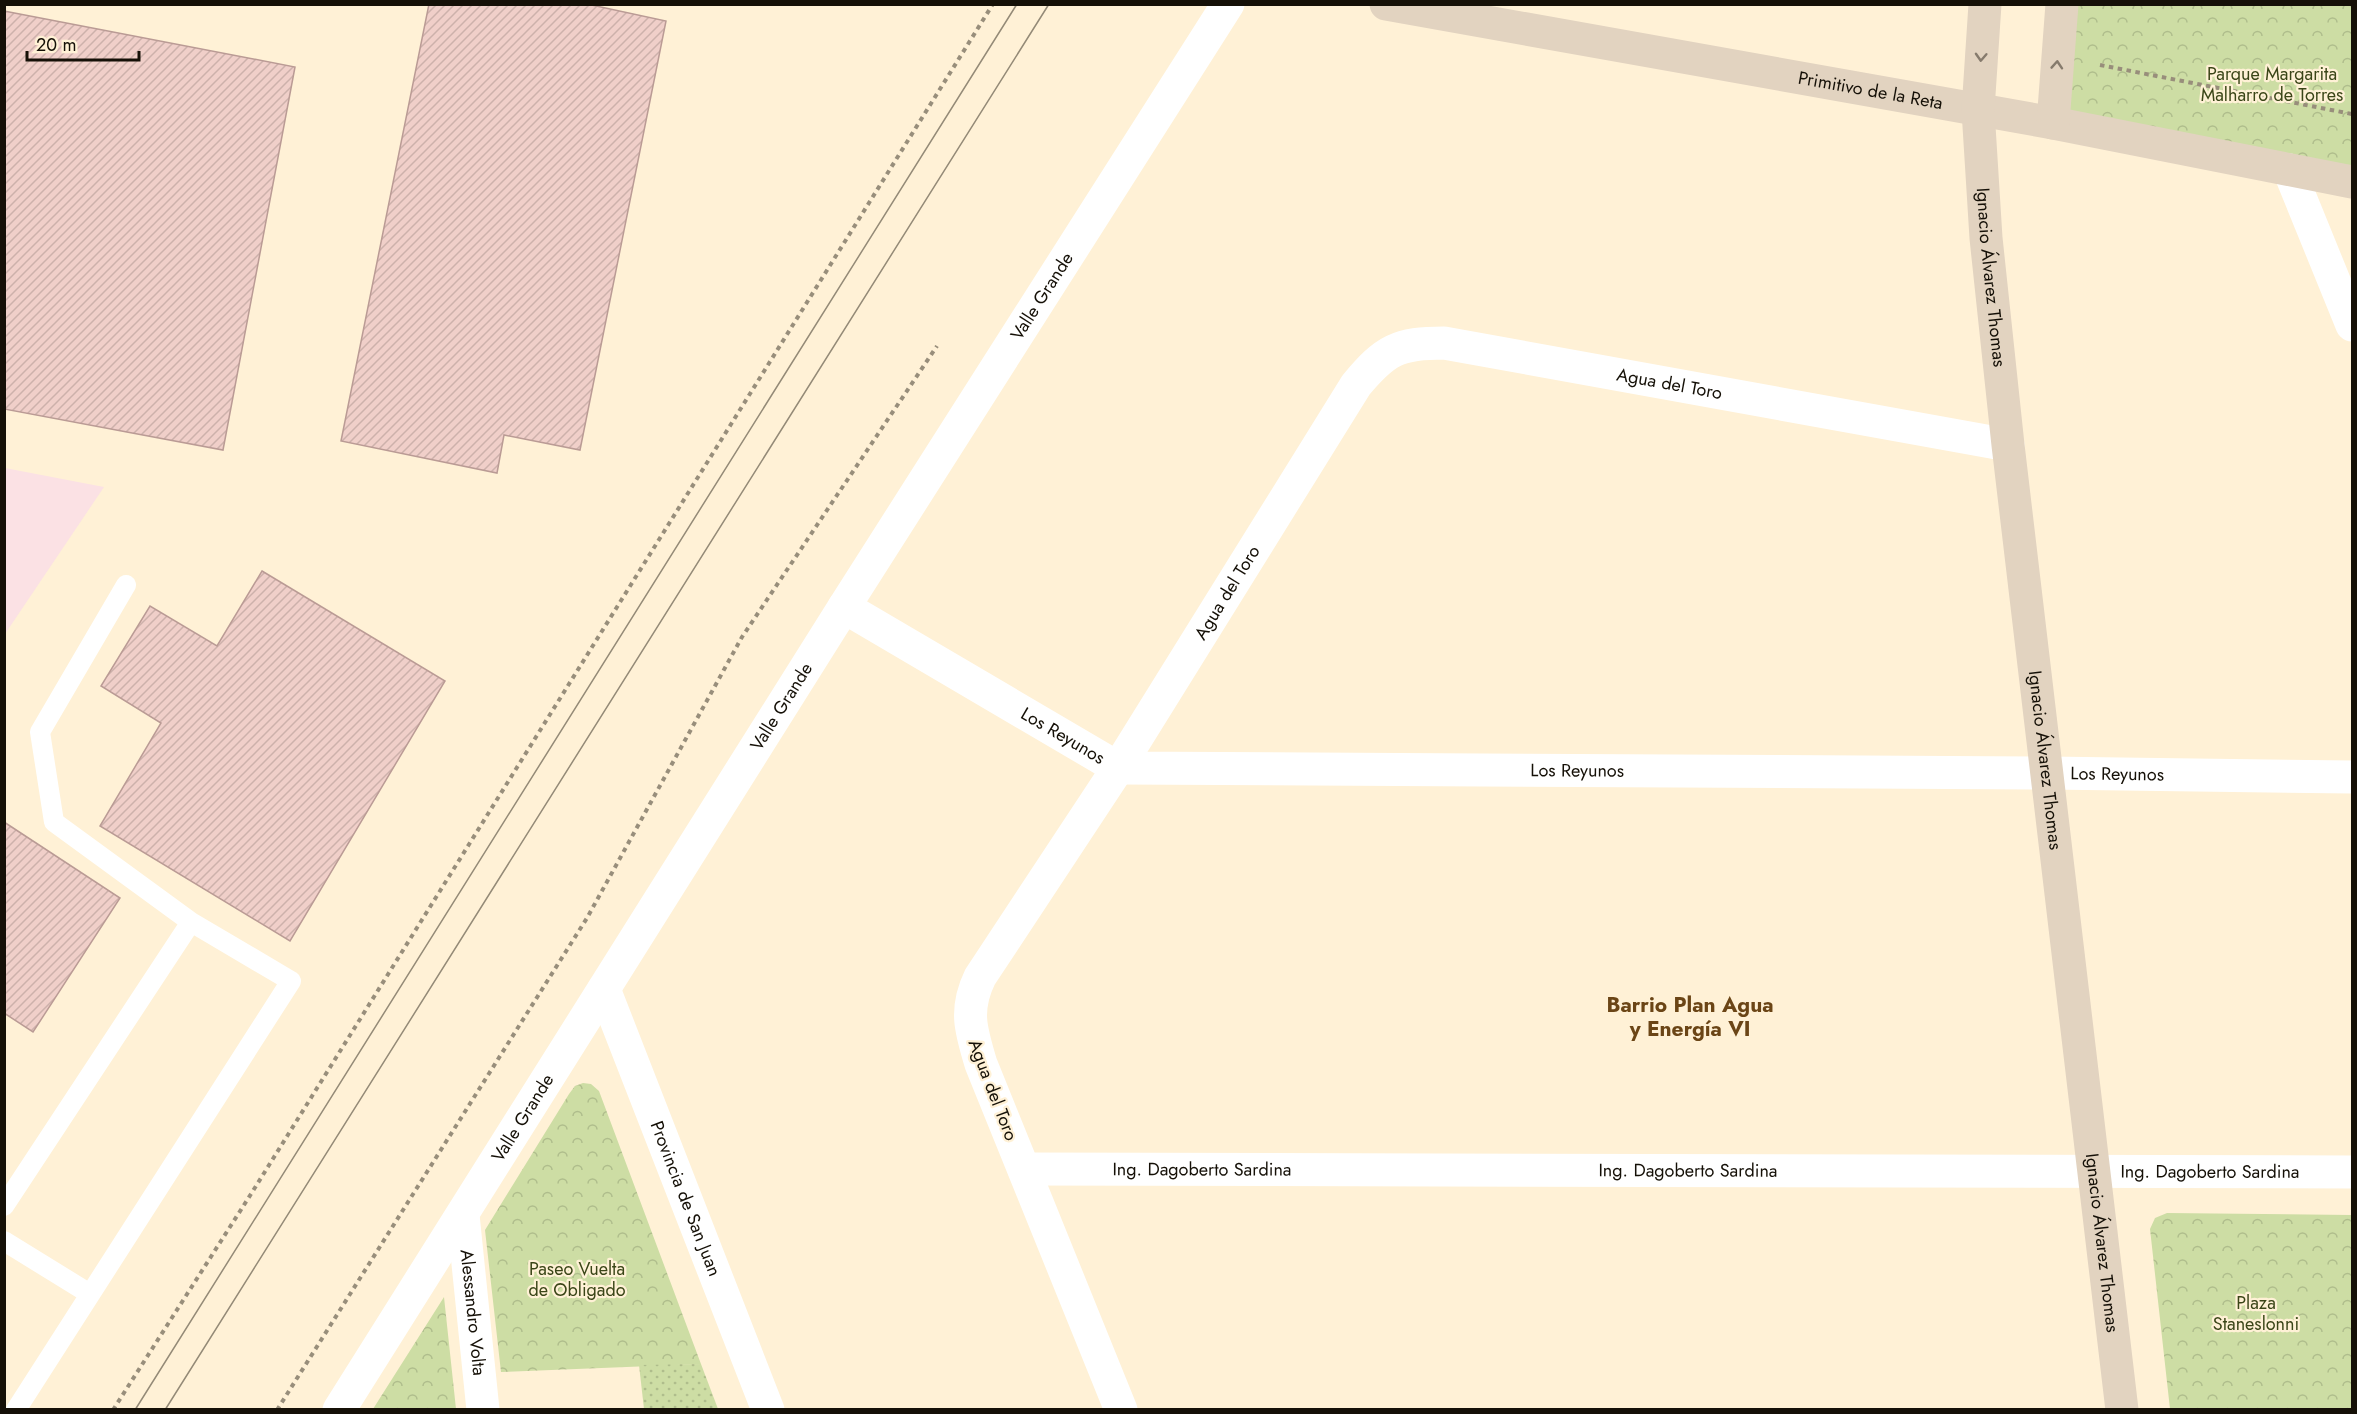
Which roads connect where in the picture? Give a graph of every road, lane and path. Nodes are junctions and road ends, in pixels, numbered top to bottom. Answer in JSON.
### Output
{"nodes":[{"id":1,"x":993,"y":4,"type":"edge"},
{"id":2,"x":1228,"y":4,"type":"edge"},
{"id":3,"x":1386,"y":4,"type":"edge"},
{"id":4,"x":1984,"y":4,"type":"edge"},
{"id":5,"x":2062,"y":4,"type":"edge"},
{"id":6,"x":2100,"y":65,"type":"dead end"},
{"id":7,"x":1978,"y":111,"type":"junction"},
{"id":8,"x":2352,"y":114,"type":"edge"},
{"id":9,"x":2053,"y":123,"type":"junction"},
{"id":10,"x":2289,"y":170,"type":"junction"},
{"id":11,"x":2352,"y":182,"type":"edge"},
{"id":12,"x":2352,"y":325,"type":"edge"},
{"id":13,"x":937,"y":346,"type":"dead end"},
{"id":14,"x":2007,"y":445,"type":"junction"},
{"id":15,"x":126,"y":585,"type":"dead end"},
{"id":16,"x":844,"y":607,"type":"junction"},
{"id":17,"x":1118,"y":768,"type":"junction"},
{"id":18,"x":2048,"y":773,"type":"junction"},
{"id":19,"x":2352,"y":777,"type":"edge"},
{"id":20,"x":191,"y":922,"type":"junction"},
{"id":21,"x":604,"y":989,"type":"junction"},
{"id":22,"x":1024,"y":1169,"type":"junction"},
{"id":23,"x":2095,"y":1172,"type":"junction"},
{"id":24,"x":2352,"y":1172,"type":"edge"},
{"id":25,"x":4,"y":1206,"type":"edge"},
{"id":26,"x":463,"y":1215,"type":"junction"},
{"id":27,"x":4,"y":1241,"type":"edge"},
{"id":28,"x":90,"y":1294,"type":"junction"},
{"id":29,"x":16,"y":1410,"type":"edge"},
{"id":30,"x":113,"y":1410,"type":"edge"},
{"id":31,"x":277,"y":1410,"type":"edge"},
{"id":32,"x":339,"y":1410,"type":"edge"},
{"id":33,"x":483,"y":1410,"type":"edge"},
{"id":34,"x":768,"y":1410,"type":"edge"},
{"id":35,"x":1121,"y":1410,"type":"edge"},
{"id":36,"x":2122,"y":1410,"type":"edge"}],
"edges":[{"from":1,"to":30,"type":"path"},
{"from":2,"to":16,"type":"street","name":"Valle Grande"},
{"from":3,"to":7,"type":"street","name":"Primitivo de la Reta"},
{"from":4,"to":7,"type":"street","name":"Ignacio Álvarez Thomas","one_way":true},
{"from":9,"to":5,"type":"street","one_way":true},
{"from":6,"to":8,"type":"path"},
{"from":7,"to":9,"type":"street","name":"Primitivo de la Reta"},
{"from":7,"to":14,"type":"street","name":"Ignacio Álvarez Thomas"},
{"from":9,"to":10,"type":"street","name":"Primitivo de la Reta"},
{"from":10,"to":11,"type":"street","name":"Primitivo de la Reta"},
{"from":10,"to":12,"type":"street"},
{"from":13,"to":31,"type":"path"},
{"from":14,"to":17,"type":"street","name":"Agua del Toro"},
{"from":14,"to":18,"type":"street","name":"Ignacio Álvarez Thomas"},
{"from":15,"to":20,"type":"lane"},
{"from":16,"to":17,"type":"street","name":"Los Reyunos"},
{"from":16,"to":21,"type":"street","name":"Valle Grande"},
{"from":17,"to":18,"type":"street","name":"Los Reyunos"},
{"from":17,"to":22,"type":"street","name":"Agua del Toro"},
{"from":18,"to":19,"type":"street","name":"Los Reyunos"},
{"from":18,"to":23,"type":"street","name":"Ignacio Álvarez Thomas"},
{"from":20,"to":25,"type":"lane"},
{"from":20,"to":28,"type":"lane"},
{"from":21,"to":26,"type":"street","name":"Valle Grande"},
{"from":21,"to":34,"type":"street","name":"Provincia de San Juan"},
{"from":22,"to":23,"type":"street","name":"Ing. Dagoberto Sardina"},
{"from":22,"to":35,"type":"street","name":"Agua del Toro"},
{"from":23,"to":24,"type":"street","name":"Ing. Dagoberto Sardina"},
{"from":23,"to":36,"type":"street","name":"Ignacio Álvarez Thomas"},
{"from":26,"to":32,"type":"street","name":"Valle Grande"},
{"from":26,"to":33,"type":"street","name":"Alessandro Volta"},
{"from":27,"to":28,"type":"lane"},
{"from":28,"to":29,"type":"lane"}]}
